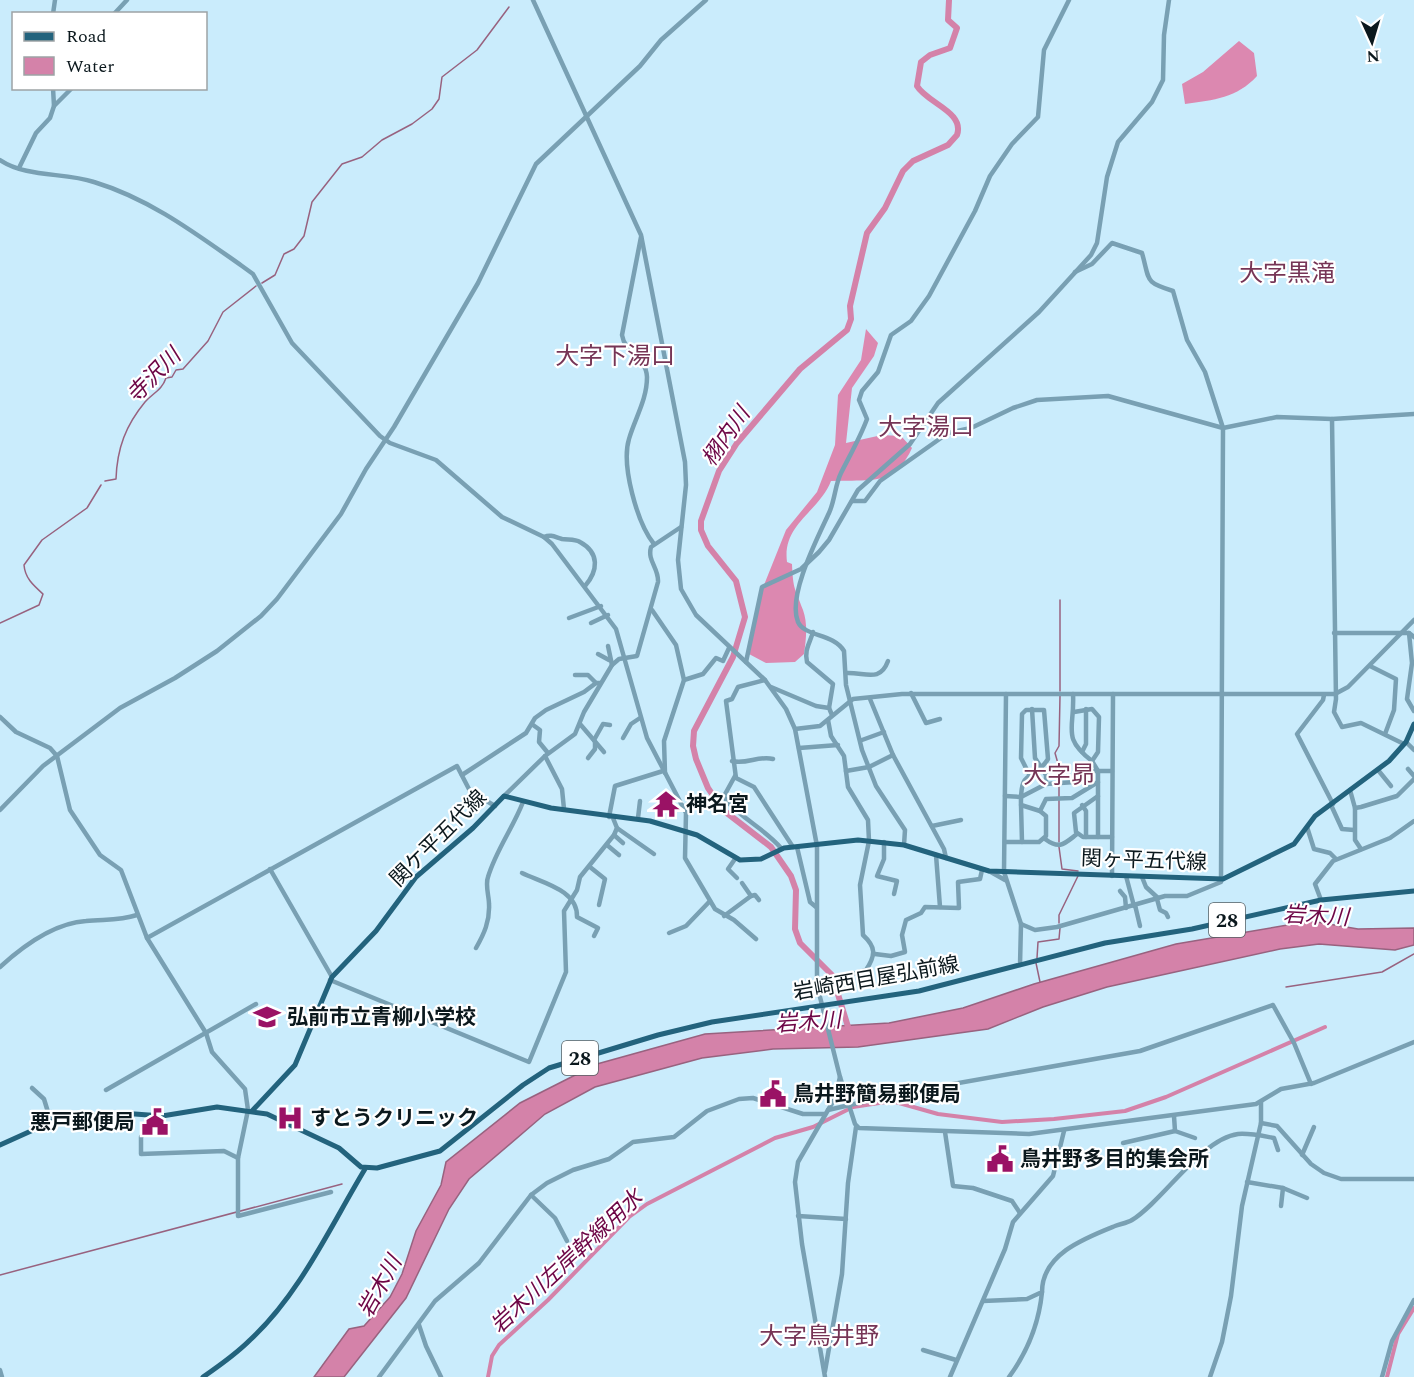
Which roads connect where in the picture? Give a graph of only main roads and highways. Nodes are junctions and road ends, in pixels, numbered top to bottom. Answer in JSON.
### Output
{"nodes":[{"id":1,"x":1414,"y":724,"type":"edge"},
{"id":2,"x":769,"y":854,"type":"joint"},
{"id":3,"x":1414,"y":891,"type":"edge"},
{"id":4,"x":250,"y":1110,"type":"junction"},
{"id":5,"x":0,"y":1145,"type":"edge"},
{"id":6,"x":365,"y":1169,"type":"junction"},
{"id":7,"x":203,"y":1377,"type":"edge"}],
"edges":[{"from":1,"to":2,"type":"main road","name":"関ヶ平五代線"},
{"from":2,"to":4,"type":"main road","name":"関ケ平五代線"},
{"from":3,"to":6,"type":"main road","name":"岩崎西目屋弘前線","number":"28"},
{"from":4,"to":5,"type":"main road"},
{"from":4,"to":6,"type":"main road"},
{"from":6,"to":7,"type":"main road"}]}
